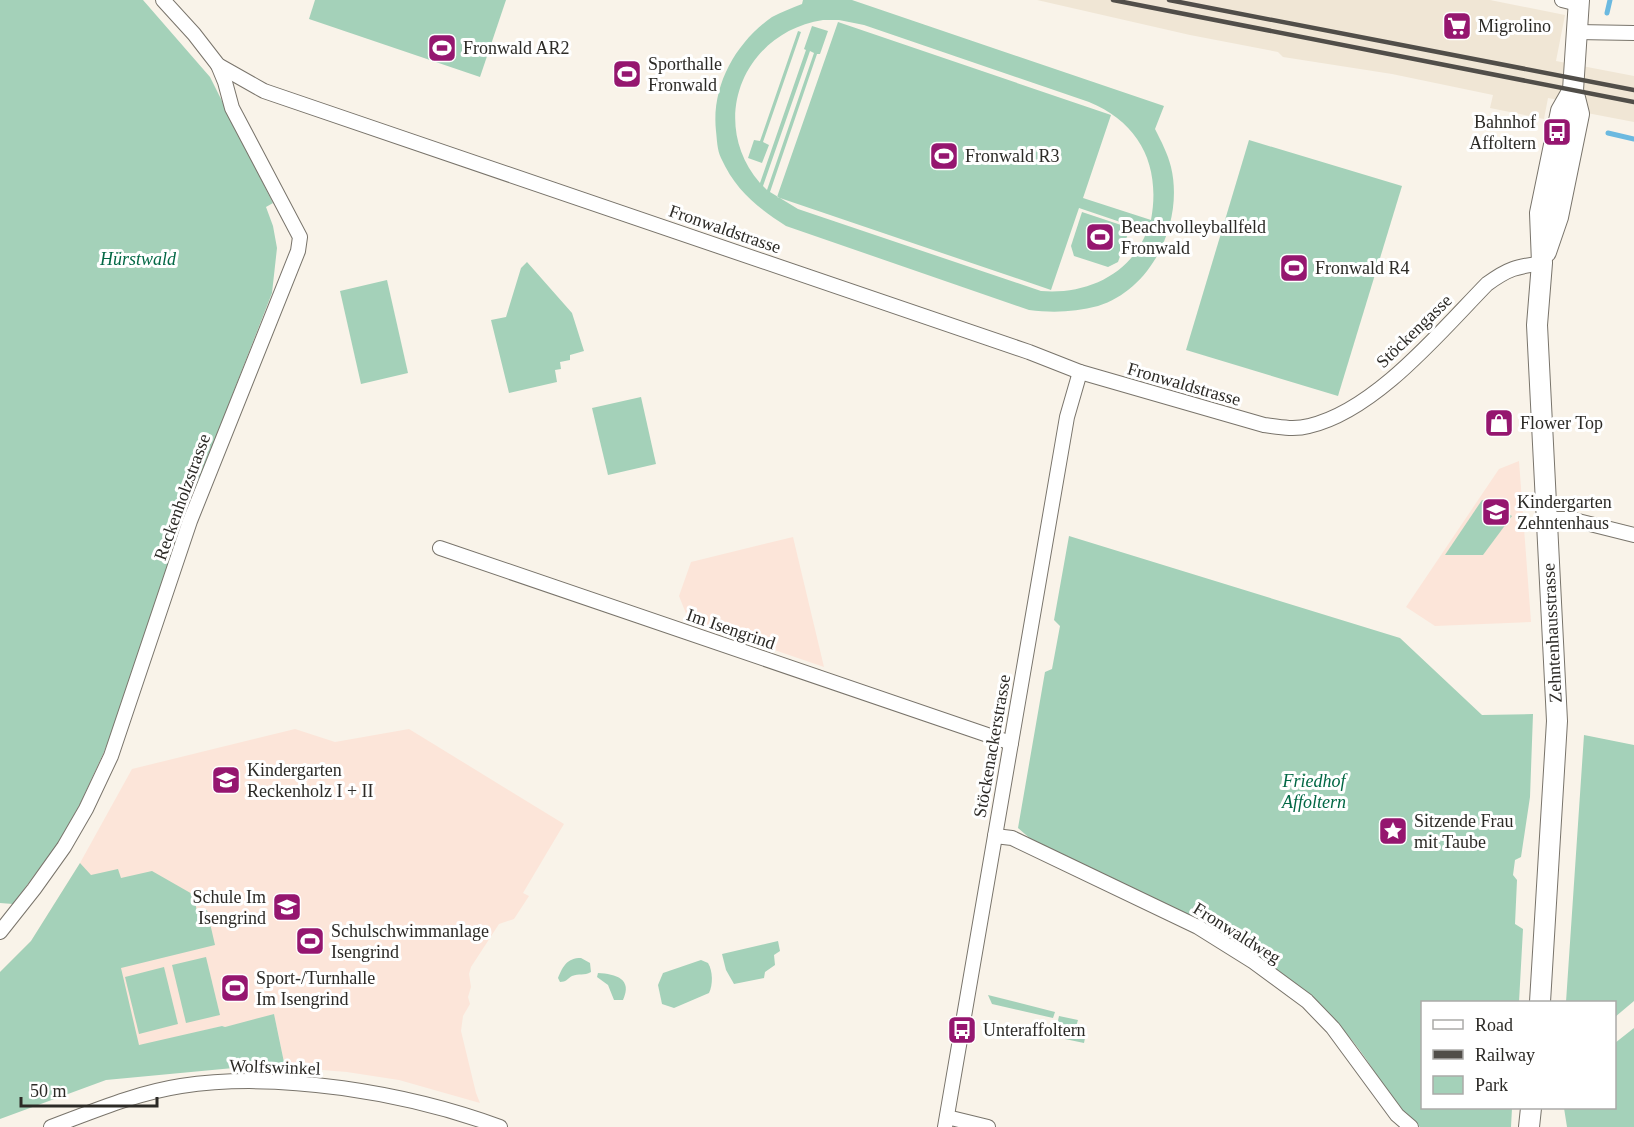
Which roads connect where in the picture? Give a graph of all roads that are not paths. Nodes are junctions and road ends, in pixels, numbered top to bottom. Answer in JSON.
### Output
{"nodes":[{"id":1,"x":163,"y":0,"type":"edge"},
{"id":2,"x":1573,"y":1,"type":"edge"},
{"id":3,"x":1577,"y":32,"type":"junction"},
{"id":4,"x":1634,"y":33,"type":"edge"},
{"id":5,"x":218,"y":65,"type":"junction"},
{"id":6,"x":1542,"y":263,"type":"junction"},
{"id":7,"x":1080,"y":372,"type":"junction"},
{"id":8,"x":1309,"y":426,"type":"joint"},
{"id":9,"x":1547,"y":519,"type":"junction"},
{"id":10,"x":1634,"y":534,"type":"edge"},
{"id":11,"x":440,"y":548,"type":"dead end"},
{"id":12,"x":1011,"y":743,"type":"junction"},
{"id":13,"x":995,"y":836,"type":"junction"},
{"id":14,"x":0,"y":933,"type":"edge"},
{"id":15,"x":1540,"y":1001,"type":"edge"},
{"id":16,"x":1531,"y":1109,"type":"edge"},
{"id":17,"x":946,"y":1122,"type":"edge"},
{"id":18,"x":51,"y":1127,"type":"edge"},
{"id":19,"x":500,"y":1127,"type":"edge"},
{"id":20,"x":988,"y":1127,"type":"edge"},
{"id":21,"x":1411,"y":1127,"type":"edge"},
{"id":22,"x":1529,"y":1127,"type":"edge"}],
"edges":[{"from":1,"to":5,"type":"street","name":"Fronwaldstrasse"},
{"from":2,"to":3,"type":"street","name":"Zehntenhausstrasse"},
{"from":3,"to":4,"type":"street"},
{"from":3,"to":6,"type":"street","name":"Zehntenhausstrasse"},
{"from":5,"to":7,"type":"street","name":"Fronwaldstrasse"},
{"from":5,"to":14,"type":"street","name":"Reckenholzstrasse"},
{"from":6,"to":8,"type":"street","name":"Stöckengasse"},
{"from":6,"to":9,"type":"street","name":"Zehntenhausstrasse"},
{"from":7,"to":8,"type":"street","name":"Fronwaldstrasse"},
{"from":7,"to":12,"type":"street","name":"Stöckenackerstrasse"},
{"from":9,"to":10,"type":"street"},
{"from":9,"to":15,"type":"street","name":"Zehntenhausstrasse"},
{"from":11,"to":12,"type":"street","name":"Im Isengrind"},
{"from":12,"to":13,"type":"street","name":"Stöckenackerstrasse"},
{"from":13,"to":17,"type":"street","name":"Stöckenackerstrasse"},
{"from":13,"to":21,"type":"street","name":"Fronwaldweg"},
{"from":16,"to":22,"type":"street"},
{"from":17,"to":20,"type":"street"},
{"from":18,"to":19,"type":"street","name":"Wolfswinkel"}]}
